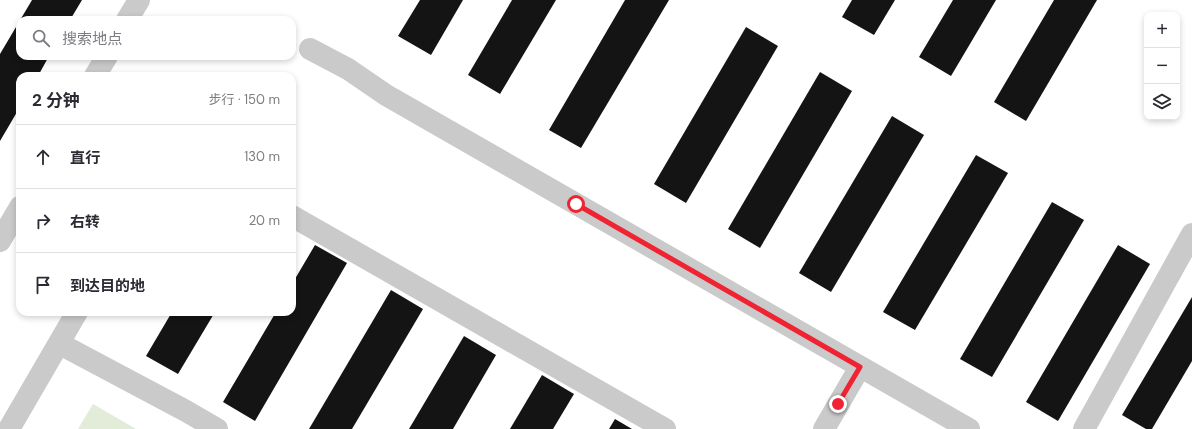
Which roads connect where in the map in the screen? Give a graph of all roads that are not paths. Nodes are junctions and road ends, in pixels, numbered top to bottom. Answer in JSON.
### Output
{"nodes":[{"id":1,"x":139,"y":0,"type":"edge"},
{"id":2,"x":129,"y":16,"type":"edge"},
{"id":3,"x":310,"y":50,"type":"dead end"},
{"id":4,"x":105,"y":60,"type":"edge"},
{"id":5,"x":97,"y":72,"type":"edge"},
{"id":6,"x":16,"y":214,"type":"edge"},
{"id":7,"x":296,"y":218,"type":"edge"},
{"id":8,"x":1192,"y":234,"type":"edge"},
{"id":9,"x":0,"y":241,"type":"edge"},
{"id":10,"x":75,"y":316,"type":"edge"},
{"id":11,"x":60,"y":344,"type":"junction"},
{"id":12,"x":860,"y":367,"type":"junction"},
{"id":13,"x":9,"y":429,"type":"edge"},
{"id":14,"x":217,"y":429,"type":"edge"},
{"id":15,"x":665,"y":429,"type":"edge"},
{"id":16,"x":824,"y":429,"type":"edge"},
{"id":17,"x":969,"y":429,"type":"edge"},
{"id":18,"x":1084,"y":429,"type":"edge"}],
"edges":[{"from":1,"to":2,"type":"street"},
{"from":3,"to":12,"type":"street"},
{"from":4,"to":5,"type":"street"},
{"from":6,"to":9,"type":"street"},
{"from":7,"to":15,"type":"street"},
{"from":8,"to":18,"type":"street"},
{"from":10,"to":11,"type":"street"},
{"from":11,"to":13,"type":"street"},
{"from":11,"to":14,"type":"street"},
{"from":12,"to":16,"type":"street"},
{"from":12,"to":17,"type":"street"}]}
